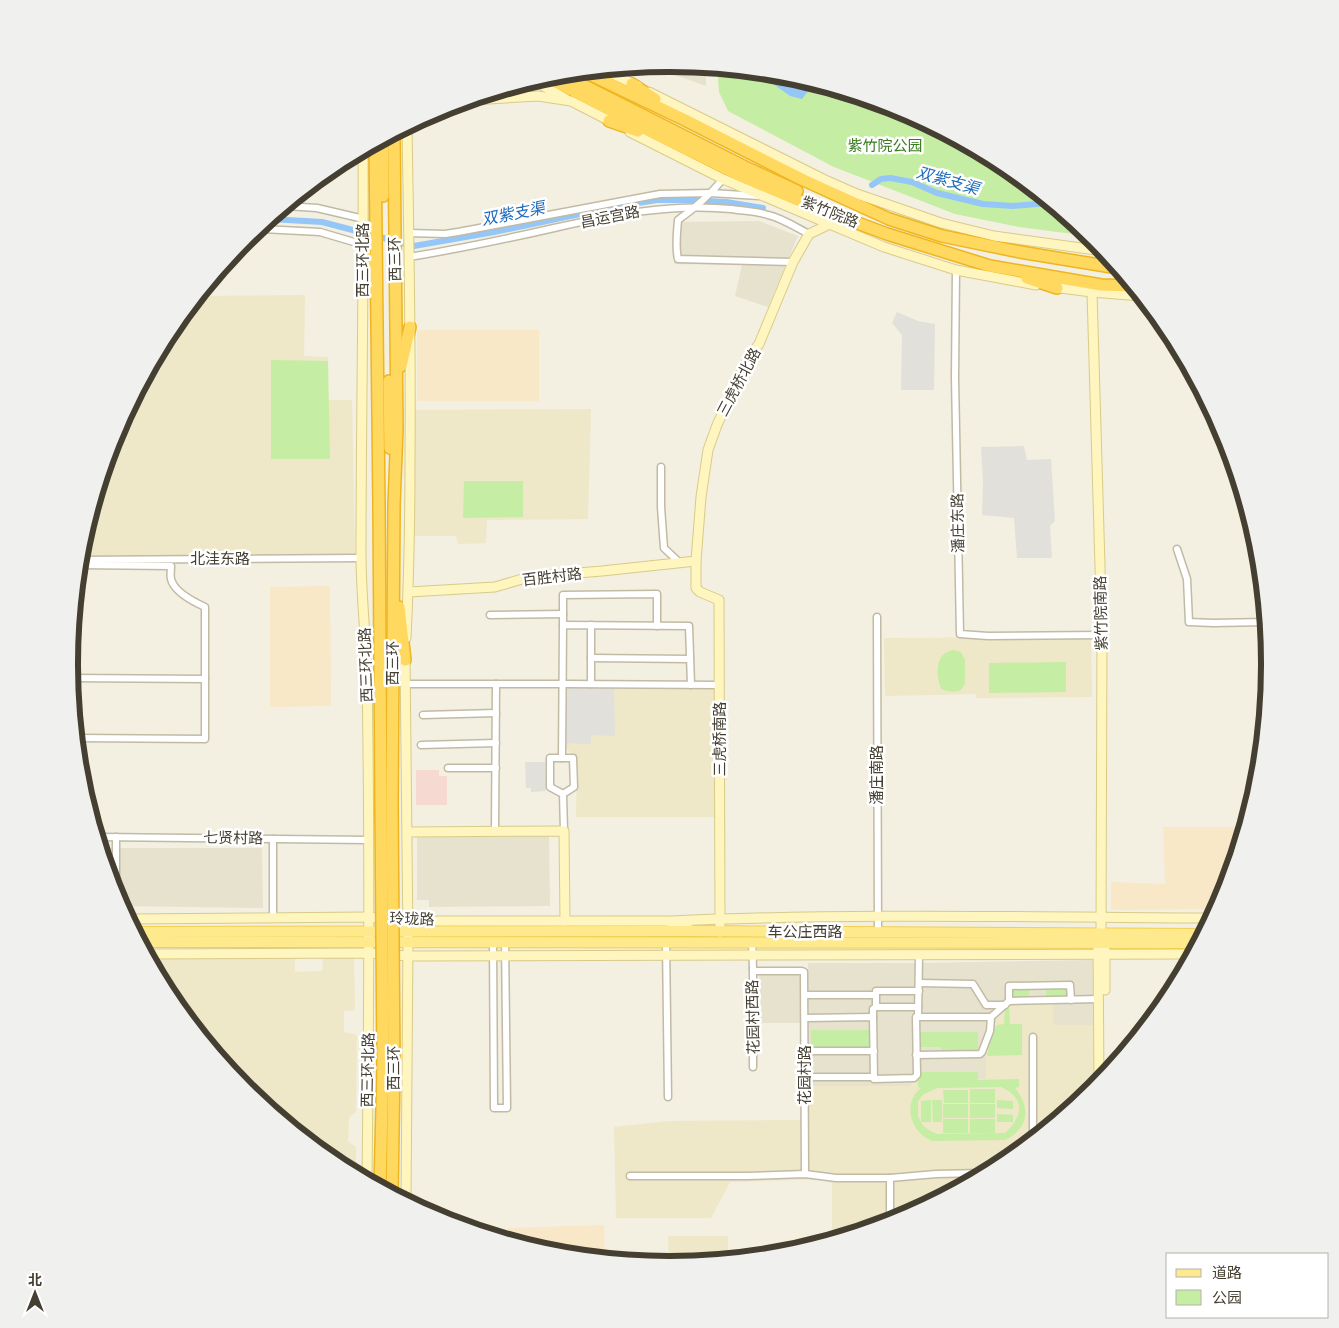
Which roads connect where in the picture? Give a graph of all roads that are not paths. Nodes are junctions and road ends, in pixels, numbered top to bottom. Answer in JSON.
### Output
{"nodes":[{"id":1,"x":615,"y":76,"type":"edge"},
{"id":2,"x":597,"y":78,"type":"edge"},
{"id":3,"x":582,"y":80,"type":"edge"},
{"id":4,"x":574,"y":81,"type":"edge"},
{"id":5,"x":559,"y":83,"type":"edge"},
{"id":6,"x":632,"y":84,"type":"junction"},
{"id":7,"x":545,"y":86,"type":"edge"},
{"id":8,"x":498,"y":98,"type":"edge"},
{"id":9,"x":571,"y":101,"type":"junction"},
{"id":10,"x":685,"y":120,"type":"junction"},
{"id":11,"x":609,"y":121,"type":"junction"},
{"id":12,"x":407,"y":133,"type":"edge"},
{"id":13,"x":394,"y":141,"type":"edge"},
{"id":14,"x":389,"y":144,"type":"edge"},
{"id":15,"x":677,"y":144,"type":"junction"},
{"id":16,"x":383,"y":147,"type":"edge"},
{"id":17,"x":375,"y":151,"type":"edge"},
{"id":18,"x":363,"y":159,"type":"edge"},
{"id":19,"x":723,"y":180,"type":"junction"},
{"id":20,"x":711,"y":193,"type":"junction"},
{"id":21,"x":764,"y":197,"type":"junction"},
{"id":22,"x":295,"y":207,"type":"edge"},
{"id":23,"x":696,"y":208,"type":"junction"},
{"id":24,"x":364,"y":219,"type":"junction"},
{"id":25,"x":889,"y":219,"type":"junction"},
{"id":26,"x":830,"y":224,"type":"junction"},
{"id":27,"x":268,"y":229,"type":"edge"},
{"id":28,"x":409,"y":233,"type":"junction"},
{"id":29,"x":809,"y":234,"type":"junction"},
{"id":30,"x":888,"y":234,"type":"junction"},
{"id":31,"x":364,"y":249,"type":"junction"},
{"id":32,"x":1091,"y":249,"type":"edge"},
{"id":33,"x":409,"y":257,"type":"junction"},
{"id":34,"x":793,"y":262,"type":"junction"},
{"id":35,"x":990,"y":266,"type":"junction"},
{"id":36,"x":1106,"y":266,"type":"edge"},
{"id":37,"x":956,"y":270,"type":"junction"},
{"id":38,"x":1125,"y":287,"type":"edge"},
{"id":39,"x":1057,"y":288,"type":"junction"},
{"id":40,"x":376,"y":289,"type":"junction"},
{"id":41,"x":1096,"y":289,"type":"junction"},
{"id":42,"x":1128,"y":291,"type":"edge"},
{"id":43,"x":1131,"y":295,"type":"edge"},
{"id":44,"x":410,"y":327,"type":"junction"},
{"id":45,"x":397,"y":385,"type":"junction"},
{"id":46,"x":387,"y":429,"type":"junction"},
{"id":47,"x":661,"y":467,"type":"dead end"},
{"id":48,"x":394,"y":504,"type":"junction"},
{"id":49,"x":379,"y":505,"type":"junction"},
{"id":50,"x":1177,"y":550,"type":"dead end"},
{"id":51,"x":394,"y":553,"type":"junction"},
{"id":52,"x":361,"y":558,"type":"junction"},
{"id":53,"x":87,"y":560,"type":"edge"},
{"id":54,"x":696,"y":561,"type":"junction"},
{"id":55,"x":680,"y":564,"type":"junction"},
{"id":56,"x":86,"y":565,"type":"edge"},
{"id":57,"x":409,"y":592,"type":"junction"},
{"id":58,"x":563,"y":614,"type":"junction"},
{"id":59,"x":490,"y":615,"type":"dead end"},
{"id":60,"x":877,"y":617,"type":"dead end"},
{"id":61,"x":1260,"y":622,"type":"edge"},
{"id":62,"x":562,"y":625,"type":"junction"},
{"id":63,"x":591,"y":625,"type":"junction"},
{"id":64,"x":657,"y":626,"type":"junction"},
{"id":65,"x":1102,"y":635,"type":"junction"},
{"id":66,"x":591,"y":658,"type":"junction"},
{"id":67,"x":690,"y":659,"type":"junction"},
{"id":68,"x":405,"y":660,"type":"junction"},
{"id":69,"x":78,"y":678,"type":"edge"},
{"id":70,"x":205,"y":679,"type":"junction"},
{"id":71,"x":405,"y":684,"type":"junction"},
{"id":72,"x":496,"y":684,"type":"junction"},
{"id":73,"x":562,"y":684,"type":"junction"},
{"id":74,"x":591,"y":684,"type":"junction"},
{"id":75,"x":691,"y":684,"type":"junction"},
{"id":76,"x":720,"y":685,"type":"junction"},
{"id":77,"x":496,"y":713,"type":"junction"},
{"id":78,"x":423,"y":715,"type":"dead end"},
{"id":79,"x":83,"y":738,"type":"edge"},
{"id":80,"x":496,"y":743,"type":"junction"},
{"id":81,"x":421,"y":745,"type":"dead end"},
{"id":82,"x":562,"y":758,"type":"junction"},
{"id":83,"x":448,"y":768,"type":"dead end"},
{"id":84,"x":496,"y":768,"type":"junction"},
{"id":85,"x":563,"y":794,"type":"junction"},
{"id":86,"x":387,"y":805,"type":"junction"},
{"id":87,"x":495,"y":831,"type":"junction"},
{"id":88,"x":564,"y":831,"type":"junction"},
{"id":89,"x":406,"y":832,"type":"junction"},
{"id":90,"x":104,"y":837,"type":"edge"},
{"id":91,"x":116,"y":838,"type":"junction"},
{"id":92,"x":273,"y":839,"type":"junction"},
{"id":93,"x":369,"y":840,"type":"junction"},
{"id":94,"x":369,"y":857,"type":"junction"},
{"id":95,"x":407,"y":857,"type":"junction"},
{"id":96,"x":369,"y":870,"type":"junction"},
{"id":97,"x":116,"y":872,"type":"edge"},
{"id":98,"x":368,"y":917,"type":"junction"},
{"id":99,"x":878,"y":917,"type":"junction"},
{"id":100,"x":1101,"y":917,"type":"junction"},
{"id":101,"x":273,"y":918,"type":"junction"},
{"id":102,"x":1204,"y":918,"type":"edge"},
{"id":103,"x":136,"y":919,"type":"edge"},
{"id":104,"x":388,"y":919,"type":"junction"},
{"id":105,"x":720,"y":919,"type":"junction"},
{"id":106,"x":565,"y":921,"type":"junction"},
{"id":107,"x":668,"y":921,"type":"junction"},
{"id":108,"x":407,"y":931,"type":"junction"},
{"id":109,"x":694,"y":931,"type":"junction"},
{"id":110,"x":142,"y":932,"type":"edge"},
{"id":111,"x":720,"y":932,"type":"junction"},
{"id":112,"x":878,"y":932,"type":"junction"},
{"id":113,"x":1196,"y":934,"type":"edge"},
{"id":114,"x":368,"y":936,"type":"junction"},
{"id":115,"x":389,"y":936,"type":"junction"},
{"id":116,"x":1101,"y":940,"type":"junction"},
{"id":117,"x":147,"y":942,"type":"edge"},
{"id":118,"x":493,"y":942,"type":"junction"},
{"id":119,"x":504,"y":942,"type":"junction"},
{"id":120,"x":666,"y":942,"type":"junction"},
{"id":121,"x":752,"y":942,"type":"junction"},
{"id":122,"x":1191,"y":943,"type":"edge"},
{"id":123,"x":154,"y":954,"type":"edge"},
{"id":124,"x":752,"y":954,"type":"junction"},
{"id":125,"x":919,"y":954,"type":"junction"},
{"id":126,"x":1101,"y":954,"type":"junction"},
{"id":127,"x":1185,"y":954,"type":"edge"},
{"id":128,"x":368,"y":955,"type":"junction"},
{"id":129,"x":493,"y":955,"type":"junction"},
{"id":130,"x":505,"y":955,"type":"junction"},
{"id":131,"x":666,"y":955,"type":"junction"},
{"id":132,"x":389,"y":956,"type":"junction"},
{"id":133,"x":407,"y":956,"type":"junction"},
{"id":134,"x":752,"y":968,"type":"junction"},
{"id":135,"x":919,"y":983,"type":"junction"},
{"id":136,"x":919,"y":991,"type":"junction"},
{"id":137,"x":407,"y":994,"type":"junction"},
{"id":138,"x":805,"y":995,"type":"junction"},
{"id":139,"x":876,"y":995,"type":"junction"},
{"id":140,"x":1099,"y":999,"type":"junction"},
{"id":141,"x":1071,"y":1000,"type":"junction"},
{"id":142,"x":1007,"y":1003,"type":"junction"},
{"id":143,"x":369,"y":1006,"type":"junction"},
{"id":144,"x":407,"y":1006,"type":"junction"},
{"id":145,"x":876,"y":1006,"type":"junction"},
{"id":146,"x":918,"y":1007,"type":"junction"},
{"id":147,"x":873,"y":1016,"type":"junction"},
{"id":148,"x":918,"y":1017,"type":"junction"},
{"id":149,"x":991,"y":1017,"type":"junction"},
{"id":150,"x":805,"y":1018,"type":"junction"},
{"id":151,"x":1033,"y":1036,"type":"dead end"},
{"id":152,"x":805,"y":1051,"type":"junction"},
{"id":153,"x":874,"y":1051,"type":"junction"},
{"id":154,"x":916,"y":1055,"type":"junction"},
{"id":155,"x":1105,"y":1064,"type":"edge"},
{"id":156,"x":389,"y":1067,"type":"junction"},
{"id":157,"x":754,"y":1067,"type":"dead end"},
{"id":158,"x":1099,"y":1070,"type":"edge"},
{"id":159,"x":805,"y":1077,"type":"junction"},
{"id":160,"x":874,"y":1077,"type":"junction"},
{"id":161,"x":668,"y":1097,"type":"dead end"},
{"id":162,"x":1033,"y":1131,"type":"edge"},
{"id":163,"x":367,"y":1172,"type":"edge"},
{"id":164,"x":969,"y":1173,"type":"edge"},
{"id":165,"x":805,"y":1174,"type":"junction"},
{"id":166,"x":630,"y":1176,"type":"dead end"},
{"id":167,"x":890,"y":1178,"type":"junction"},
{"id":168,"x":381,"y":1180,"type":"edge"},
{"id":169,"x":392,"y":1186,"type":"edge"},
{"id":170,"x":406,"y":1194,"type":"edge"},
{"id":171,"x":890,"y":1212,"type":"edge"}],
"edges":[{"from":1,"to":6,"type":"street","name":"紫竹院路"},
{"from":2,"to":10,"type":"highway","name":"紫竹院路"},
{"from":3,"to":25,"type":"highway"},
{"from":4,"to":30,"type":"highway"},
{"from":5,"to":15,"type":"highway","name":"紫竹院路"},
{"from":6,"to":10,"type":"highway"},
{"from":6,"to":32,"type":"street","name":"紫竹院路"},
{"from":7,"to":9,"type":"street"},
{"from":8,"to":9,"type":"street"},
{"from":9,"to":11,"type":"street","name":"紫竹院路"},
{"from":10,"to":25,"type":"highway","name":"紫竹院路"},
{"from":11,"to":15,"type":"highway"},
{"from":11,"to":19,"type":"street","name":"紫竹院路"},
{"from":12,"to":28,"type":"street"},
{"from":13,"to":45,"type":"highway","name":"西三环"},
{"from":14,"to":46,"type":"highway"},
{"from":15,"to":30,"type":"highway","name":"紫竹院路"},
{"from":16,"to":46,"type":"highway"},
{"from":17,"to":40,"type":"highway","name":"西三环"},
{"from":18,"to":24,"type":"street","name":"西三环北路"},
{"from":19,"to":20,"type":"street"},
{"from":19,"to":21,"type":"street","name":"紫竹院路"},
{"from":20,"to":21,"type":"street"},
{"from":20,"to":23,"type":"street"},
{"from":20,"to":28,"type":"street"},
{"from":21,"to":26,"type":"street","name":"紫竹院路"},
{"from":22,"to":24,"type":"street"},
{"from":23,"to":29,"type":"street","name":"昌运宫路"},
{"from":23,"to":33,"type":"street","name":"昌运宫路"},
{"from":23,"to":34,"type":"street"},
{"from":24,"to":31,"type":"street","name":"西三环北路"},
{"from":25,"to":36,"type":"highway","name":"紫竹院路"},
{"from":26,"to":29,"type":"street"},
{"from":26,"to":37,"type":"street","name":"紫竹院路"},
{"from":27,"to":31,"type":"street"},
{"from":28,"to":33,"type":"street"},
{"from":29,"to":34,"type":"street","name":"三虎桥北路"},
{"from":30,"to":35,"type":"highway","name":"紫竹院路"},
{"from":31,"to":40,"type":"highway"},
{"from":31,"to":52,"type":"street","name":"西三环北路"},
{"from":33,"to":44,"type":"street"},
{"from":34,"to":54,"type":"street","name":"三虎桥北路"},
{"from":35,"to":39,"type":"highway"},
{"from":35,"to":41,"type":"highway","name":"紫竹院路"},
{"from":37,"to":39,"type":"street","name":"紫竹院路"},
{"from":37,"to":65,"type":"street","name":"潘庄东路"},
{"from":38,"to":41,"type":"highway","name":"紫竹院路"},
{"from":39,"to":41,"type":"street","name":"紫竹院路"},
{"from":40,"to":49,"type":"highway","name":"西三环"},
{"from":41,"to":42,"type":"highway"},
{"from":41,"to":43,"type":"street","name":"紫竹院路"},
{"from":41,"to":65,"type":"street","name":"紫竹院南路"},
{"from":44,"to":45,"type":"highway"},
{"from":44,"to":57,"type":"street"},
{"from":45,"to":48,"type":"highway","name":"西三环"},
{"from":46,"to":48,"type":"highway"},
{"from":46,"to":49,"type":"highway"},
{"from":47,"to":55,"type":"street"},
{"from":48,"to":51,"type":"highway","name":"西三环"},
{"from":49,"to":86,"type":"highway","name":"西三环"},
{"from":50,"to":61,"type":"street"},
{"from":51,"to":68,"type":"highway"},
{"from":51,"to":86,"type":"highway","name":"西三环"},
{"from":52,"to":53,"type":"street","name":"北洼东路"},
{"from":52,"to":93,"type":"street","name":"西三环北路"},
{"from":54,"to":55,"type":"street","name":"百胜村路"},
{"from":54,"to":76,"type":"street","name":"三虎桥南路"},
{"from":55,"to":57,"type":"street","name":"百胜村路"},
{"from":56,"to":70,"type":"street"},
{"from":57,"to":68,"type":"street"},
{"from":58,"to":59,"type":"street"},
{"from":58,"to":62,"type":"street"},
{"from":58,"to":64,"type":"street"},
{"from":60,"to":99,"type":"street","name":"潘庄南路"},
{"from":62,"to":63,"type":"street"},
{"from":62,"to":73,"type":"street"},
{"from":63,"to":64,"type":"street"},
{"from":63,"to":66,"type":"street"},
{"from":64,"to":67,"type":"street"},
{"from":65,"to":100,"type":"street","name":"紫竹院南路"},
{"from":66,"to":67,"type":"street"},
{"from":66,"to":74,"type":"street"},
{"from":67,"to":75,"type":"street"},
{"from":68,"to":71,"type":"street"},
{"from":69,"to":70,"type":"street"},
{"from":70,"to":79,"type":"street"},
{"from":71,"to":72,"type":"street"},
{"from":71,"to":89,"type":"street"},
{"from":72,"to":73,"type":"street"},
{"from":72,"to":77,"type":"street"},
{"from":73,"to":74,"type":"street"},
{"from":73,"to":82,"type":"street"},
{"from":74,"to":75,"type":"street"},
{"from":75,"to":76,"type":"street"},
{"from":76,"to":105,"type":"street","name":"三虎桥南路"},
{"from":77,"to":78,"type":"street"},
{"from":77,"to":80,"type":"street"},
{"from":80,"to":81,"type":"street"},
{"from":80,"to":84,"type":"street"},
{"from":82,"to":85,"type":"street"},
{"from":82,"to":85,"type":"street"},
{"from":83,"to":84,"type":"street"},
{"from":84,"to":87,"type":"street"},
{"from":85,"to":88,"type":"street"},
{"from":86,"to":156,"type":"highway","name":"西三环","bridge":true},
{"from":87,"to":88,"type":"street"},
{"from":87,"to":89,"type":"street"},
{"from":88,"to":106,"type":"street"},
{"from":89,"to":95,"type":"street"},
{"from":90,"to":91,"type":"street","name":"七贤村路"},
{"from":91,"to":92,"type":"street","name":"七贤村路"},
{"from":91,"to":97,"type":"street"},
{"from":92,"to":93,"type":"street","name":"七贤村路"},
{"from":92,"to":101,"type":"street"},
{"from":93,"to":94,"type":"street","name":"西三环北路"},
{"from":94,"to":95,"type":"street"},
{"from":94,"to":96,"type":"street","name":"西三环北路"},
{"from":95,"to":108,"type":"street"},
{"from":96,"to":98,"type":"street","name":"西三环北路"},
{"from":96,"to":104,"type":"street"},
{"from":98,"to":101,"type":"street","name":"玲珑路"},
{"from":98,"to":104,"type":"street","name":"玲珑路"},
{"from":98,"to":114,"type":"street","name":"西三环北路"},
{"from":99,"to":100,"type":"street"},
{"from":99,"to":105,"type":"street"},
{"from":99,"to":112,"type":"street","name":"潘庄南路"},
{"from":100,"to":102,"type":"street"},
{"from":100,"to":116,"type":"street","name":"紫竹院南路"},
{"from":101,"to":103,"type":"street","name":"玲珑路"},
{"from":104,"to":108,"type":"street","name":"玲珑路"},
{"from":104,"to":115,"type":"street"},
{"from":105,"to":107,"type":"street"},
{"from":105,"to":111,"type":"street","name":"三虎桥南路"},
{"from":106,"to":107,"type":"street","name":"玲珑路"},
{"from":106,"to":108,"type":"street","name":"玲珑路"},
{"from":107,"to":109,"type":"street","name":"玲珑路"},
{"from":108,"to":109,"type":"main road","name":"车公庄西路"},
{"from":108,"to":115,"type":"main road"},
{"from":108,"to":118,"type":"main road","name":"车公庄西路"},
{"from":108,"to":133,"type":"street"},
{"from":109,"to":111,"type":"main road","name":"车公庄西路"},
{"from":110,"to":114,"type":"main road","name":"玲珑路"},
{"from":111,"to":112,"type":"main road","name":"车公庄西路"},
{"from":112,"to":116,"type":"main road","name":"车公庄西路"},
{"from":113,"to":116,"type":"main road","name":"车公庄西路"},
{"from":114,"to":115,"type":"main road"},
{"from":114,"to":117,"type":"main road"},
{"from":114,"to":128,"type":"street","name":"西三环北路"},
{"from":115,"to":132,"type":"street"},
{"from":116,"to":121,"type":"main road","name":"车公庄西路"},
{"from":116,"to":122,"type":"main road","name":"车公庄西路"},
{"from":116,"to":126,"type":"street","name":"紫竹院南路"},
{"from":118,"to":119,"type":"main road","name":"车公庄西路"},
{"from":118,"to":129,"type":"street"},
{"from":119,"to":120,"type":"main road","name":"车公庄西路"},
{"from":119,"to":130,"type":"street"},
{"from":120,"to":121,"type":"main road","name":"车公庄西路"},
{"from":120,"to":131,"type":"street"},
{"from":121,"to":124,"type":"street","name":"花园村西路"},
{"from":123,"to":128,"type":"street"},
{"from":124,"to":125,"type":"street"},
{"from":124,"to":131,"type":"street"},
{"from":124,"to":134,"type":"street","name":"花园村西路"},
{"from":125,"to":126,"type":"street"},
{"from":125,"to":135,"type":"street"},
{"from":126,"to":127,"type":"street"},
{"from":126,"to":140,"type":"street","name":"紫竹院南路"},
{"from":126,"to":155,"type":"street","name":"紫竹院南路"},
{"from":128,"to":132,"type":"street"},
{"from":128,"to":143,"type":"street","name":"西三环北路"},
{"from":129,"to":130,"type":"street"},
{"from":129,"to":130,"type":"street"},
{"from":129,"to":133,"type":"street"},
{"from":130,"to":131,"type":"street"},
{"from":131,"to":161,"type":"street"},
{"from":132,"to":133,"type":"street"},
{"from":132,"to":137,"type":"street"},
{"from":133,"to":137,"type":"street"},
{"from":134,"to":138,"type":"street","name":"花园村路"},
{"from":134,"to":157,"type":"street","name":"花园村西路"},
{"from":135,"to":136,"type":"street"},
{"from":135,"to":142,"type":"street"},
{"from":136,"to":139,"type":"street"},
{"from":136,"to":146,"type":"street"},
{"from":137,"to":144,"type":"street"},
{"from":138,"to":139,"type":"street"},
{"from":138,"to":150,"type":"street","name":"花园村路"},
{"from":139,"to":145,"type":"street"},
{"from":140,"to":141,"type":"street"},
{"from":140,"to":158,"type":"street","name":"紫竹院南路"},
{"from":141,"to":142,"type":"street"},
{"from":141,"to":142,"type":"street"},
{"from":142,"to":149,"type":"street"},
{"from":143,"to":144,"type":"street"},
{"from":143,"to":163,"type":"street","name":"西三环北路"},
{"from":144,"to":170,"type":"street"},
{"from":145,"to":146,"type":"street"},
{"from":145,"to":147,"type":"street"},
{"from":146,"to":148,"type":"street"},
{"from":147,"to":150,"type":"street"},
{"from":147,"to":153,"type":"street"},
{"from":148,"to":149,"type":"street"},
{"from":148,"to":154,"type":"street"},
{"from":149,"to":154,"type":"street"},
{"from":150,"to":152,"type":"street","name":"花园村路"},
{"from":151,"to":162,"type":"street"},
{"from":152,"to":153,"type":"street"},
{"from":152,"to":159,"type":"street","name":"花园村路"},
{"from":153,"to":160,"type":"street"},
{"from":154,"to":160,"type":"street"},
{"from":156,"to":168,"type":"highway","name":"西三环"},
{"from":156,"to":169,"type":"highway","name":"西三环"},
{"from":159,"to":160,"type":"street"},
{"from":159,"to":165,"type":"street","name":"花园村路"},
{"from":164,"to":167,"type":"street"},
{"from":165,"to":166,"type":"street"},
{"from":165,"to":167,"type":"street"},
{"from":167,"to":171,"type":"street"}]}
